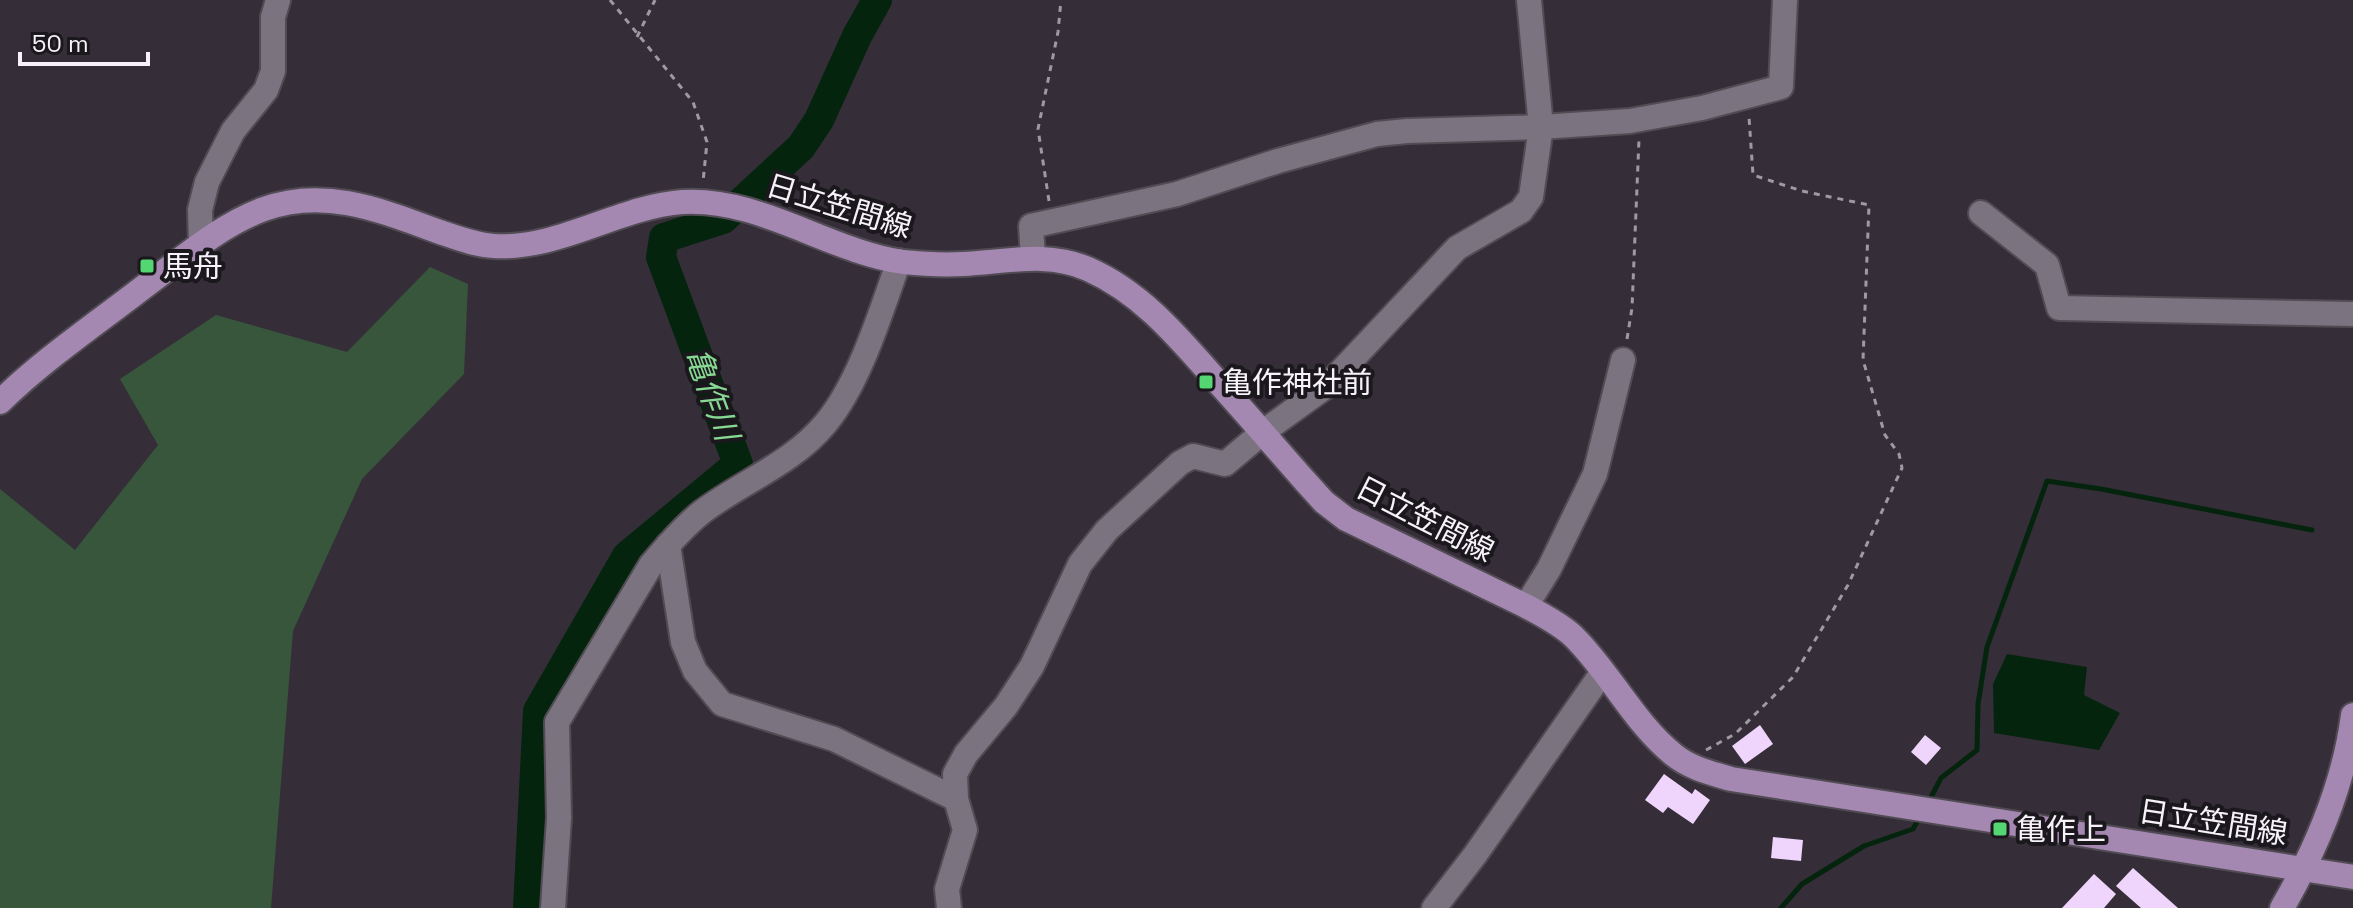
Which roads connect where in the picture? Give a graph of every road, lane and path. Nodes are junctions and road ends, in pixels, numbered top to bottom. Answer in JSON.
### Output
{"nodes":[{"id":1,"x":278,"y":0,"type":"edge"},
{"id":2,"x":610,"y":0,"type":"edge"},
{"id":3,"x":655,"y":0,"type":"edge"},
{"id":4,"x":1061,"y":0,"type":"edge"},
{"id":5,"x":1529,"y":0,"type":"edge"},
{"id":6,"x":1785,"y":0,"type":"edge"},
{"id":7,"x":637,"y":37,"type":"junction"},
{"id":8,"x":1748,"y":97,"type":"junction"},
{"id":9,"x":1640,"y":119,"type":"junction"},
{"id":10,"x":1541,"y":127,"type":"junction"},
{"id":11,"x":722,"y":205,"type":"junction"},
{"id":12,"x":1981,"y":213,"type":"dead end"},
{"id":13,"x":1052,"y":221,"type":"junction"},
{"id":14,"x":201,"y":244,"type":"junction"},
{"id":15,"x":1033,"y":258,"type":"junction"},
{"id":16,"x":899,"y":261,"type":"junction"},
{"id":17,"x":2353,"y":314,"type":"edge"},
{"id":18,"x":1623,"y":360,"type":"joint"},
{"id":19,"x":0,"y":402,"type":"edge"},
{"id":20,"x":1263,"y":432,"type":"junction"},
{"id":21,"x":668,"y":545,"type":"junction"},
{"id":22,"x":1526,"y":606,"type":"junction"},
{"id":23,"x":1602,"y":673,"type":"junction"},
{"id":24,"x":2353,"y":715,"type":"edge"},
{"id":25,"x":1675,"y":756,"type":"junction"},
{"id":26,"x":956,"y":799,"type":"junction"},
{"id":27,"x":2305,"y":869,"type":"junction"},
{"id":28,"x":2353,"y":877,"type":"edge"},
{"id":29,"x":553,"y":908,"type":"edge"},
{"id":30,"x":949,"y":908,"type":"edge"},
{"id":31,"x":1434,"y":908,"type":"edge"},
{"id":32,"x":2282,"y":908,"type":"edge"}],
"edges":[{"from":1,"to":14,"type":"street"},
{"from":2,"to":7,"type":"path"},
{"from":3,"to":7,"type":"path"},
{"from":4,"to":13,"type":"path"},
{"from":5,"to":10,"type":"street"},
{"from":6,"to":8,"type":"street"},
{"from":7,"to":11,"type":"path"},
{"from":8,"to":9,"type":"street"},
{"from":8,"to":25,"type":"path"},
{"from":9,"to":10,"type":"street"},
{"from":9,"to":18,"type":"path"},
{"from":10,"to":13,"type":"street"},
{"from":10,"to":20,"type":"street"},
{"from":11,"to":14,"type":"main road","name":"日立笠間線"},
{"from":11,"to":16,"type":"main road","name":"日立笠間線"},
{"from":12,"to":17,"type":"street"},
{"from":13,"to":15,"type":"street"},
{"from":14,"to":19,"type":"main road","name":"日立笠間線"},
{"from":15,"to":16,"type":"main road","name":"日立笠間線"},
{"from":15,"to":20,"type":"main road","name":"日立笠間線"},
{"from":16,"to":21,"type":"street"},
{"from":18,"to":22,"type":"street"},
{"from":20,"to":22,"type":"main road","name":"日立笠間線"},
{"from":20,"to":26,"type":"street"},
{"from":21,"to":26,"type":"street"},
{"from":21,"to":29,"type":"street"},
{"from":22,"to":23,"type":"main road","name":"日立笠間線"},
{"from":23,"to":25,"type":"main road","name":"日立笠間線"},
{"from":23,"to":31,"type":"street"},
{"from":24,"to":27,"type":"main road","name":"日立笠間線"},
{"from":25,"to":27,"type":"main road","name":"日立笠間線"},
{"from":26,"to":30,"type":"street"},
{"from":27,"to":28,"type":"main road"},
{"from":27,"to":32,"type":"main road","name":"日立笠間線"}]}
